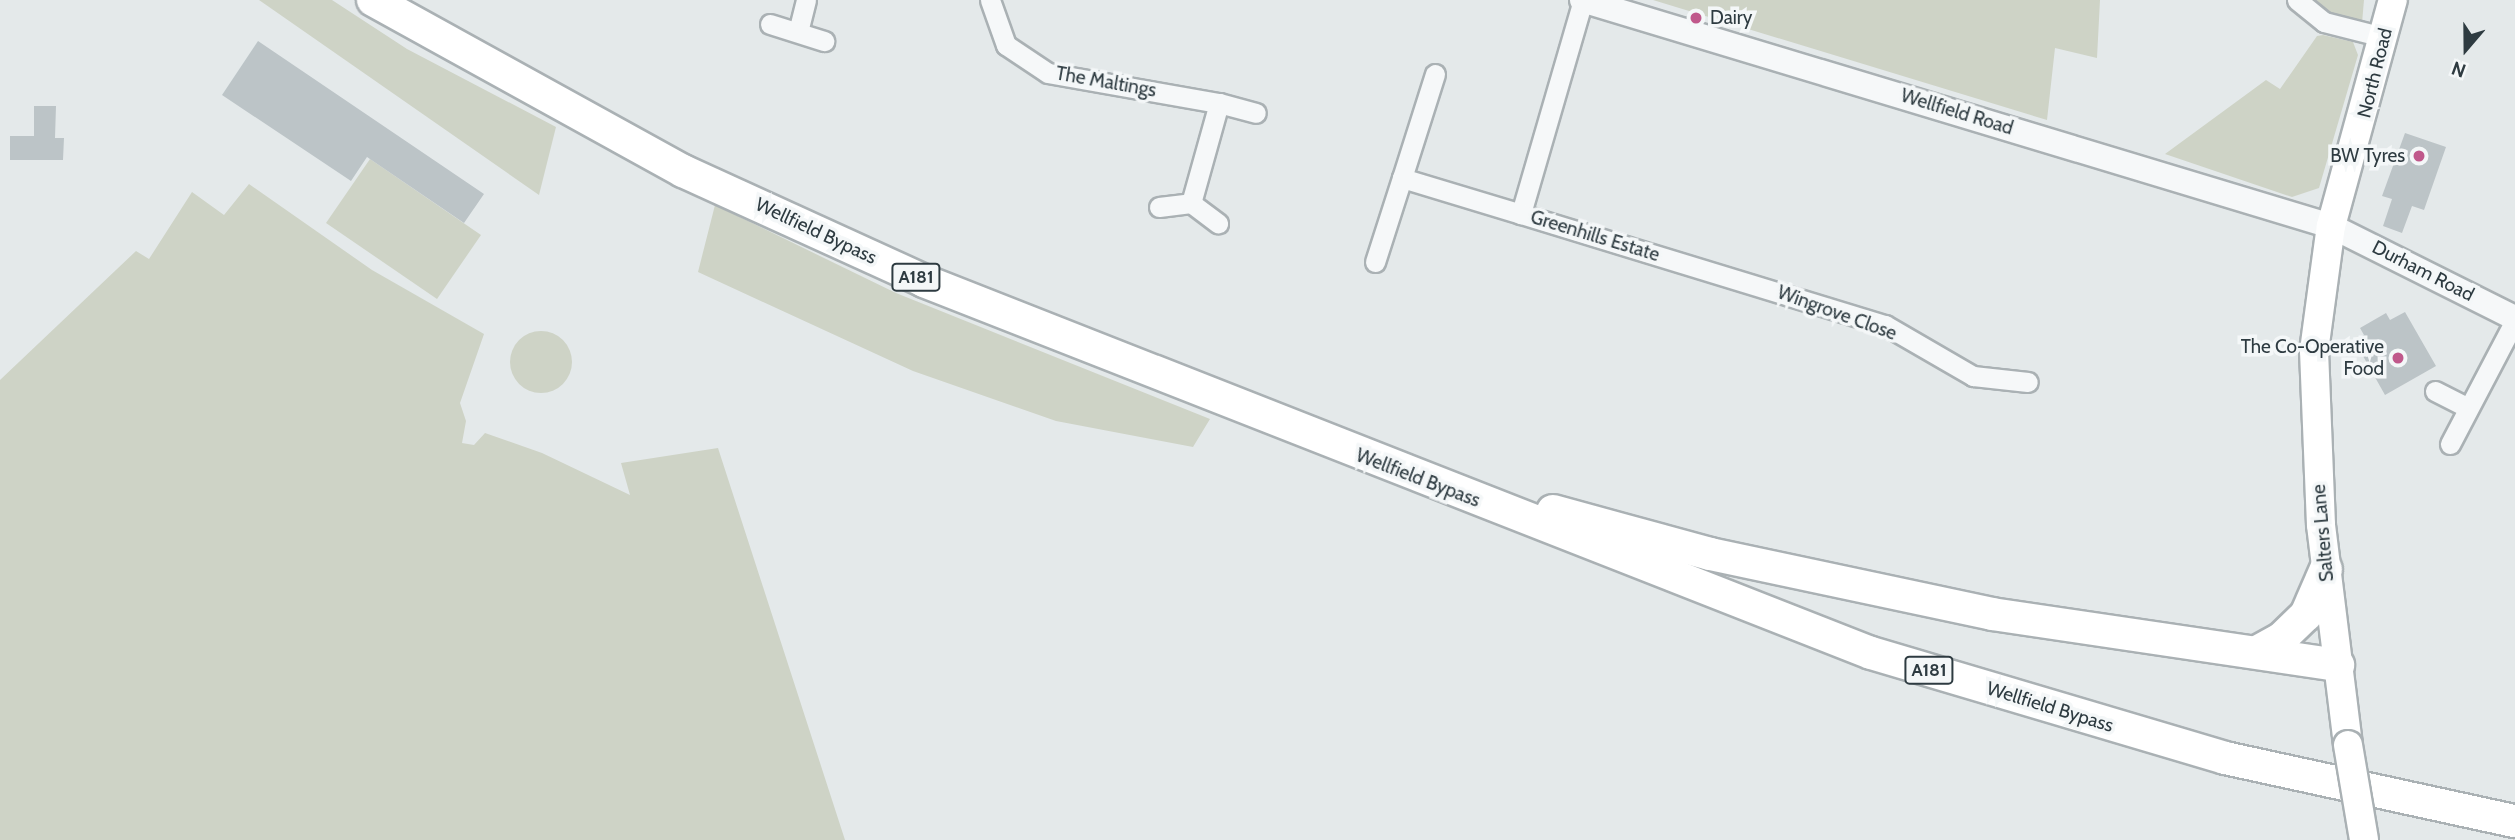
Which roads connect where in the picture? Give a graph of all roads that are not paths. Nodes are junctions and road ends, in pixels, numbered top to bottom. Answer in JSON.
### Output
{"nodes":[{"id":1,"x":373,"y":0,"type":"edge"},
{"id":2,"x":806,"y":0,"type":"edge"},
{"id":3,"x":990,"y":0,"type":"edge"},
{"id":4,"x":1583,"y":0,"type":"edge"},
{"id":5,"x":2297,"y":0,"type":"edge"},
{"id":6,"x":2393,"y":0,"type":"edge"},
{"id":7,"x":769,"y":24,"type":"dead end"},
{"id":8,"x":797,"y":32,"type":"junction"},
{"id":9,"x":2383,"y":37,"type":"junction"},
{"id":10,"x":824,"y":41,"type":"dead end"},
{"id":11,"x":1435,"y":74,"type":"dead end"},
{"id":12,"x":1219,"y":103,"type":"junction"},
{"id":13,"x":1256,"y":113,"type":"dead end"},
{"id":14,"x":1402,"y":178,"type":"junction"},
{"id":15,"x":1191,"y":203,"type":"junction"},
{"id":16,"x":1159,"y":208,"type":"dead end"},
{"id":17,"x":1521,"y":214,"type":"junction"},
{"id":18,"x":1218,"y":223,"type":"dead end"},
{"id":19,"x":2331,"y":226,"type":"junction"},
{"id":20,"x":1375,"y":262,"type":"dead end"},
{"id":21,"x":1761,"y":286,"type":"joint"},
{"id":22,"x":2515,"y":319,"type":"edge"},
{"id":23,"x":2028,"y":382,"type":"dead end"},
{"id":24,"x":2435,"y":391,"type":"dead end"},
{"id":25,"x":2468,"y":408,"type":"junction"},
{"id":26,"x":2450,"y":444,"type":"dead end"},
{"id":27,"x":1383,"y":464,"type":"junction"},
{"id":28,"x":2326,"y":569,"type":"junction"},
{"id":29,"x":2257,"y":652,"type":"junction"},
{"id":30,"x":2338,"y":666,"type":"junction"},
{"id":31,"x":2508,"y":823,"type":"edge"},
{"id":32,"x":2364,"y":840,"type":"edge"}],
"edges":[{"from":1,"to":27,"type":"main road","name":"Wellfield Bypass","number":"A181"},
{"from":2,"to":8,"type":"street"},
{"from":3,"to":12,"type":"street","name":"The Maltings"},
{"from":4,"to":17,"type":"street","name":"Greenhills Estate"},
{"from":4,"to":19,"type":"street","name":"Wellfield Road"},
{"from":5,"to":9,"type":"street"},
{"from":6,"to":9,"type":"main road","name":"North Road"},
{"from":7,"to":8,"type":"street"},
{"from":8,"to":10,"type":"street"},
{"from":9,"to":19,"type":"main road","name":"North Road"},
{"from":11,"to":14,"type":"street"},
{"from":12,"to":13,"type":"street","name":"The Maltings"},
{"from":12,"to":15,"type":"street"},
{"from":14,"to":17,"type":"street"},
{"from":14,"to":20,"type":"street"},
{"from":15,"to":16,"type":"street"},
{"from":15,"to":18,"type":"street"},
{"from":17,"to":21,"type":"street","name":"Greenhills Estate"},
{"from":19,"to":22,"type":"street","name":"Durham Road"},
{"from":19,"to":28,"type":"main road","name":"Salters Lane"},
{"from":21,"to":23,"type":"street","name":"Wingrove Close"},
{"from":22,"to":25,"type":"street"},
{"from":24,"to":25,"type":"street"},
{"from":25,"to":26,"type":"street"},
{"from":27,"to":29,"type":"main road"},
{"from":27,"to":31,"type":"main road","name":"Wellfield Bypass","number":"A181"},
{"from":28,"to":29,"type":"main road"},
{"from":28,"to":30,"type":"main road","name":"Salters Lane"},
{"from":29,"to":30,"type":"main road"},
{"from":30,"to":32,"type":"main road","name":"Salters Lane","bridge":true}]}
